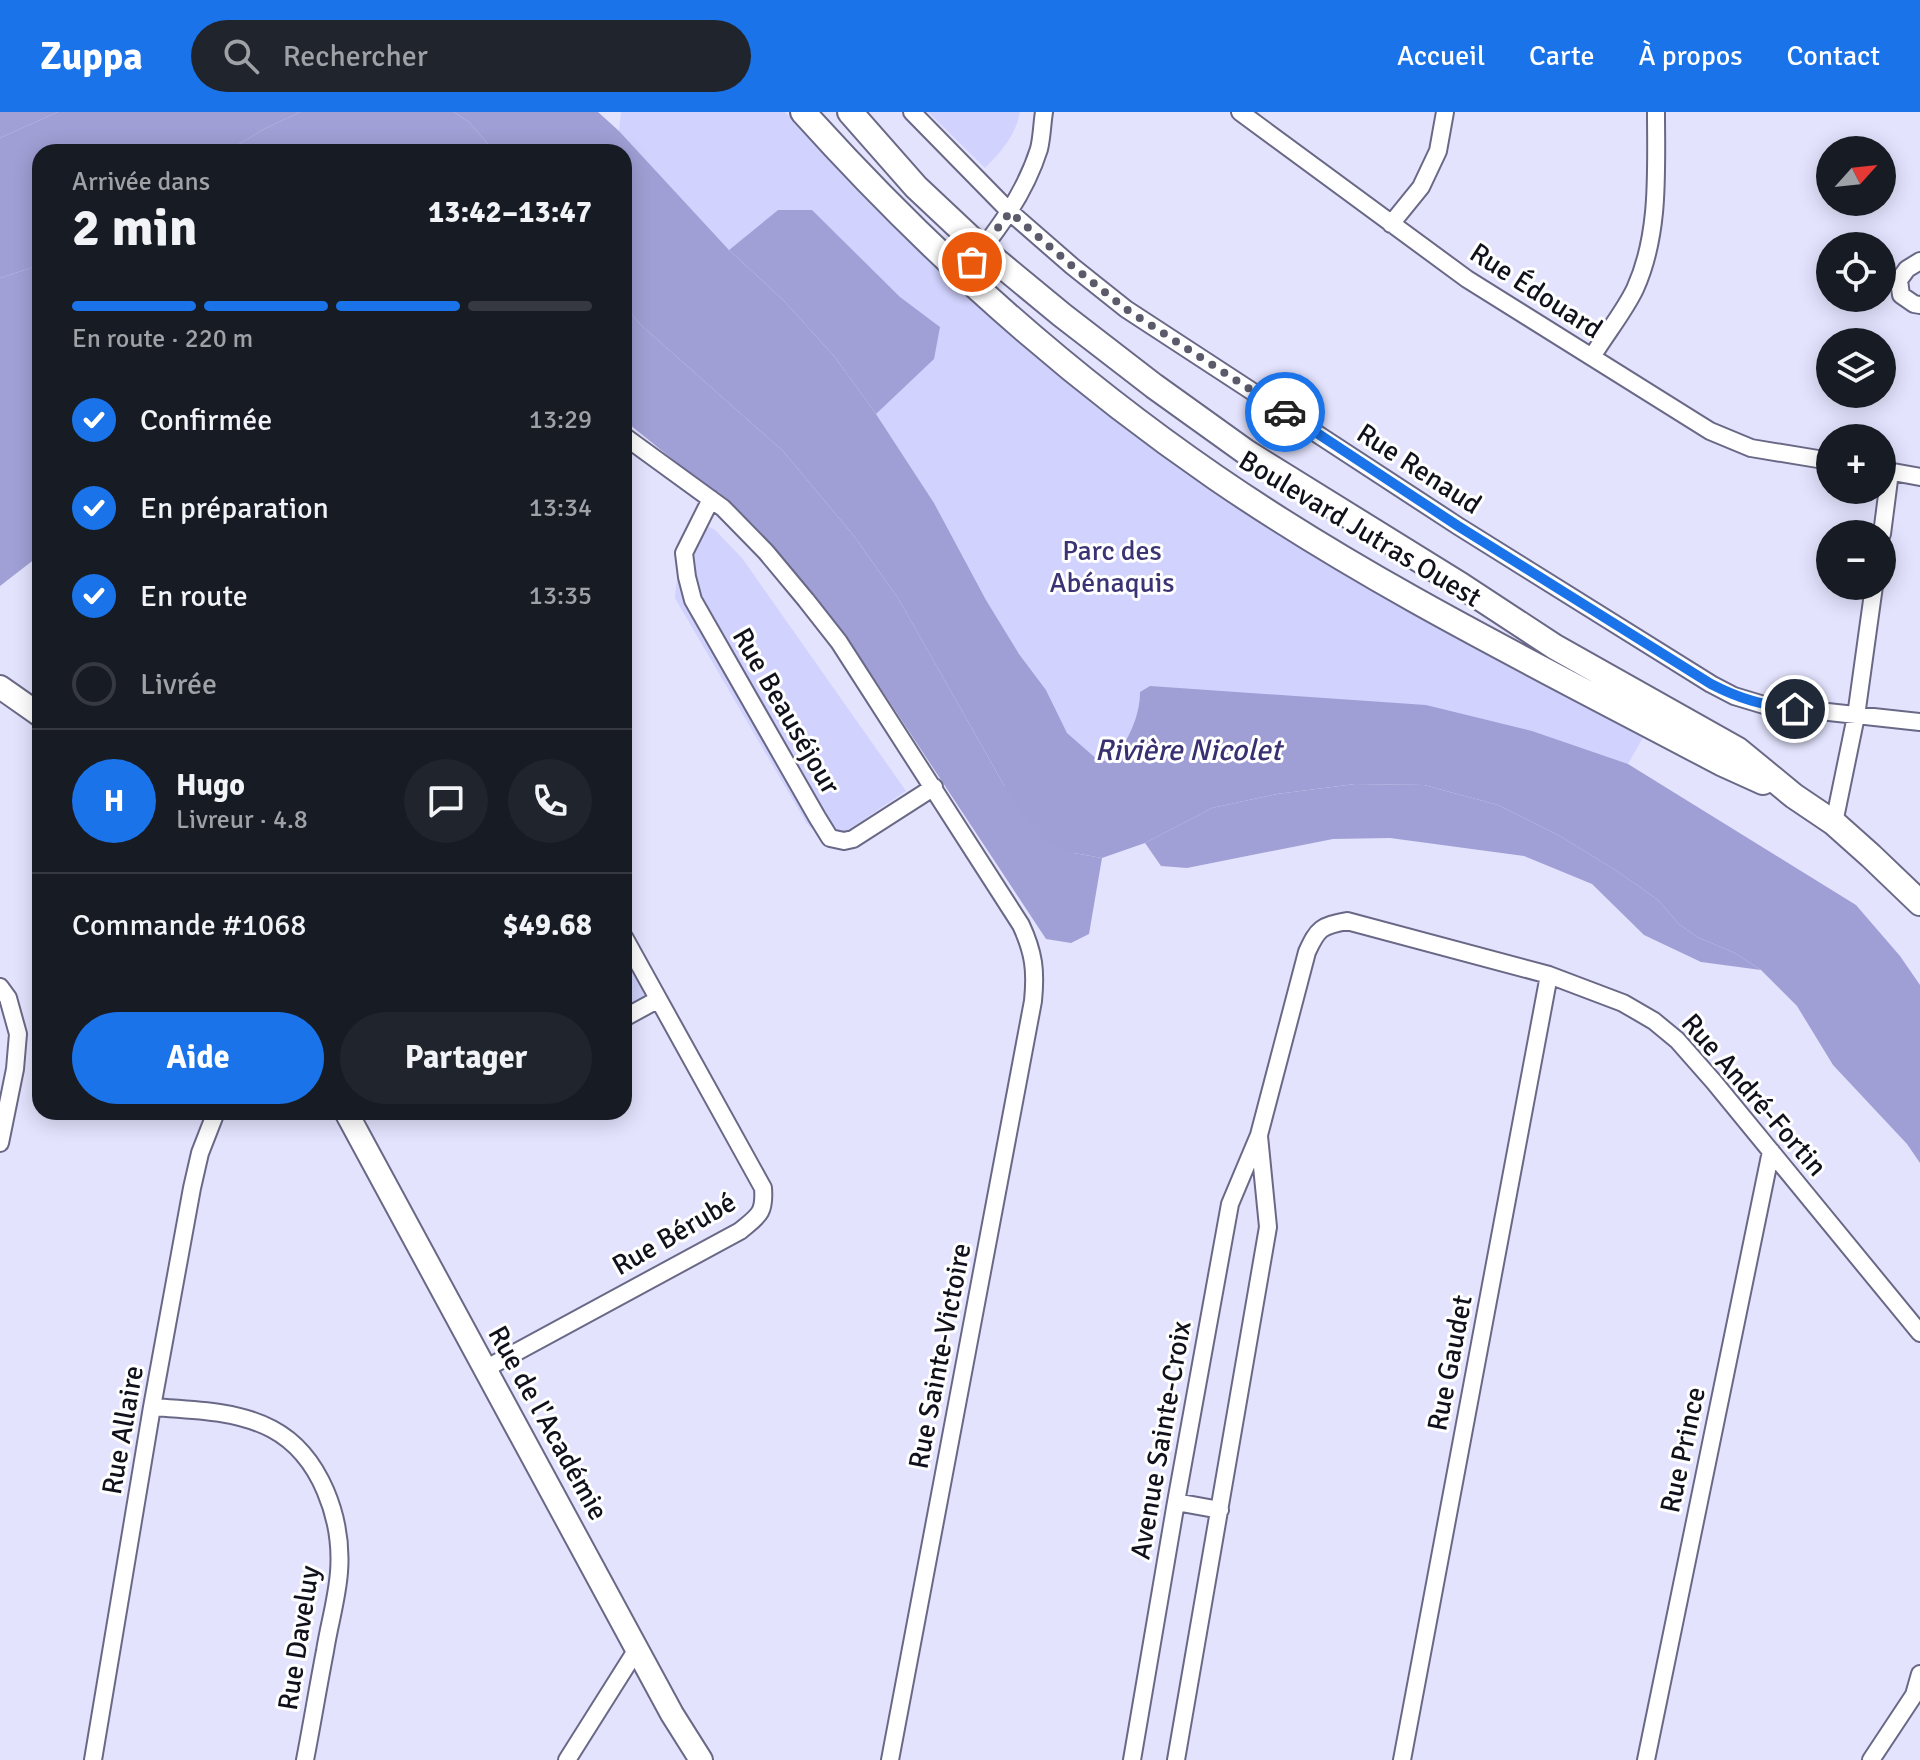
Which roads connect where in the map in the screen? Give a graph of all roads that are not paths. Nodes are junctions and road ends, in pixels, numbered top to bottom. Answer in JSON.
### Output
{"nodes":[{"id":1,"x":803,"y":112,"type":"edge"},
{"id":2,"x":850,"y":112,"type":"edge"},
{"id":3,"x":912,"y":112,"type":"edge"},
{"id":4,"x":1044,"y":112,"type":"edge"},
{"id":5,"x":1240,"y":112,"type":"edge"},
{"id":6,"x":1445,"y":112,"type":"edge"},
{"id":7,"x":1656,"y":112,"type":"edge"},
{"id":8,"x":1010,"y":212,"type":"junction"},
{"id":9,"x":1391,"y":224,"type":"junction"},
{"id":10,"x":982,"y":249,"type":"junction"},
{"id":11,"x":1920,"y":261,"type":"edge"},
{"id":12,"x":962,"y":275,"type":"junction"},
{"id":13,"x":1920,"y":305,"type":"edge"},
{"id":14,"x":1592,"y":357,"type":"junction"},
{"id":15,"x":632,"y":442,"type":"edge"},
{"id":16,"x":1816,"y":459,"type":"edge"},
{"id":17,"x":1896,"y":473,"type":"edge"},
{"id":18,"x":1920,"y":477,"type":"edge"},
{"id":19,"x":711,"y":499,"type":"junction"},
{"id":20,"x":1872,"y":600,"type":"edge"},
{"id":21,"x":0,"y":687,"type":"edge"},
{"id":22,"x":32,"y":709,"type":"edge"},
{"id":23,"x":1856,"y":716,"type":"junction"},
{"id":24,"x":1920,"y":722,"type":"edge"},
{"id":25,"x":934,"y":787,"type":"junction"},
{"id":26,"x":1794,"y":796,"type":"junction"},
{"id":27,"x":1834,"y":823,"type":"junction"},
{"id":28,"x":1920,"y":903,"type":"edge"},
{"id":29,"x":1316,"y":933,"type":"joint"},
{"id":30,"x":632,"y":952,"type":"edge"},
{"id":31,"x":1549,"y":975,"type":"junction"},
{"id":32,"x":0,"y":987,"type":"edge"},
{"id":33,"x":657,"y":1000,"type":"junction"},
{"id":34,"x":632,"y":1014,"type":"edge"},
{"id":35,"x":213,"y":1120,"type":"edge"},
{"id":36,"x":350,"y":1120,"type":"edge"},
{"id":37,"x":1259,"y":1135,"type":"junction"},
{"id":38,"x":0,"y":1143,"type":"edge"},
{"id":39,"x":1771,"y":1151,"type":"junction"},
{"id":40,"x":1920,"y":1333,"type":"edge"},
{"id":41,"x":485,"y":1369,"type":"junction"},
{"id":42,"x":152,"y":1407,"type":"junction"},
{"id":43,"x":1176,"y":1502,"type":"junction"},
{"id":44,"x":1220,"y":1510,"type":"junction"},
{"id":45,"x":637,"y":1649,"type":"junction"},
{"id":46,"x":1920,"y":1674,"type":"edge"},
{"id":47,"x":568,"y":1758,"type":"edge"},
{"id":48,"x":93,"y":1760,"type":"edge"},
{"id":49,"x":305,"y":1760,"type":"edge"},
{"id":50,"x":587,"y":1760,"type":"edge"},
{"id":51,"x":701,"y":1760,"type":"edge"},
{"id":52,"x":890,"y":1760,"type":"edge"},
{"id":53,"x":1132,"y":1760,"type":"edge"},
{"id":54,"x":1176,"y":1760,"type":"edge"},
{"id":55,"x":1402,"y":1760,"type":"edge"},
{"id":56,"x":1646,"y":1760,"type":"edge"},
{"id":57,"x":1871,"y":1760,"type":"edge"}],
"edges":[{"from":1,"to":12,"type":"main road","name":"Boulevard Jutras Ouest"},
{"from":2,"to":10,"type":"main road","name":"Boulevard Jutras Ouest"},
{"from":3,"to":8,"type":"street","name":"Rue Renaud"},
{"from":4,"to":8,"type":"street"},
{"from":5,"to":9,"type":"street","name":"Rue Édouard"},
{"from":6,"to":9,"type":"street"},
{"from":7,"to":14,"type":"street"},
{"from":8,"to":10,"type":"street"},
{"from":8,"to":23,"type":"street","name":"Rue Renaud"},
{"from":9,"to":14,"type":"street","name":"Rue Édouard"},
{"from":10,"to":12,"type":"street"},
{"from":10,"to":26,"type":"main road","name":"Boulevard Jutras Ouest"},
{"from":11,"to":13,"type":"street"},
{"from":12,"to":26,"type":"main road","name":"Boulevard Jutras Ouest"},
{"from":14,"to":16,"type":"street","name":"Rue Édouard"},
{"from":15,"to":19,"type":"street"},
{"from":17,"to":18,"type":"street"},
{"from":19,"to":25,"type":"street"},
{"from":19,"to":25,"type":"street","name":"Rue Beauséjour"},
{"from":20,"to":23,"type":"street"},
{"from":21,"to":22,"type":"street"},
{"from":23,"to":24,"type":"street","name":"Rue Renaud"},
{"from":23,"to":27,"type":"street"},
{"from":25,"to":52,"type":"street","name":"Rue Sainte-Victoire"},
{"from":26,"to":27,"type":"main road","name":"Boulevard Jutras Ouest"},
{"from":27,"to":28,"type":"main road","name":"Boulevard Jutras Ouest"},
{"from":29,"to":31,"type":"street","name":"Rue André-Fortin"},
{"from":29,"to":37,"type":"street","name":"Avenue Sainte-Croix"},
{"from":30,"to":33,"type":"street","name":"Rue Bérubé"},
{"from":31,"to":39,"type":"street","name":"Rue André-Fortin"},
{"from":31,"to":55,"type":"street","name":"Rue Gaudet"},
{"from":32,"to":38,"type":"street"},
{"from":33,"to":34,"type":"street"},
{"from":33,"to":41,"type":"street","name":"Rue Bérubé"},
{"from":35,"to":42,"type":"street","name":"Rue Allaire"},
{"from":36,"to":41,"type":"street","name":"Rue de l'Académie"},
{"from":37,"to":43,"type":"street","name":"Avenue Sainte-Croix"},
{"from":37,"to":44,"type":"street","name":"Avenue Sainte-Croix"},
{"from":39,"to":40,"type":"street","name":"Rue André-Fortin"},
{"from":39,"to":56,"type":"street","name":"Rue Prince"},
{"from":41,"to":45,"type":"street","name":"Rue de l'Académie"},
{"from":42,"to":48,"type":"street","name":"Rue Allaire"},
{"from":42,"to":49,"type":"street","name":"Rue Daveluy"},
{"from":43,"to":44,"type":"street"},
{"from":43,"to":53,"type":"street","name":"Avenue Sainte-Croix"},
{"from":44,"to":54,"type":"street","name":"Avenue Sainte-Croix"},
{"from":45,"to":47,"type":"street"},
{"from":45,"to":51,"type":"street","name":"Rue de l'Académie"},
{"from":46,"to":57,"type":"street"},
{"from":47,"to":50,"type":"street"}]}
